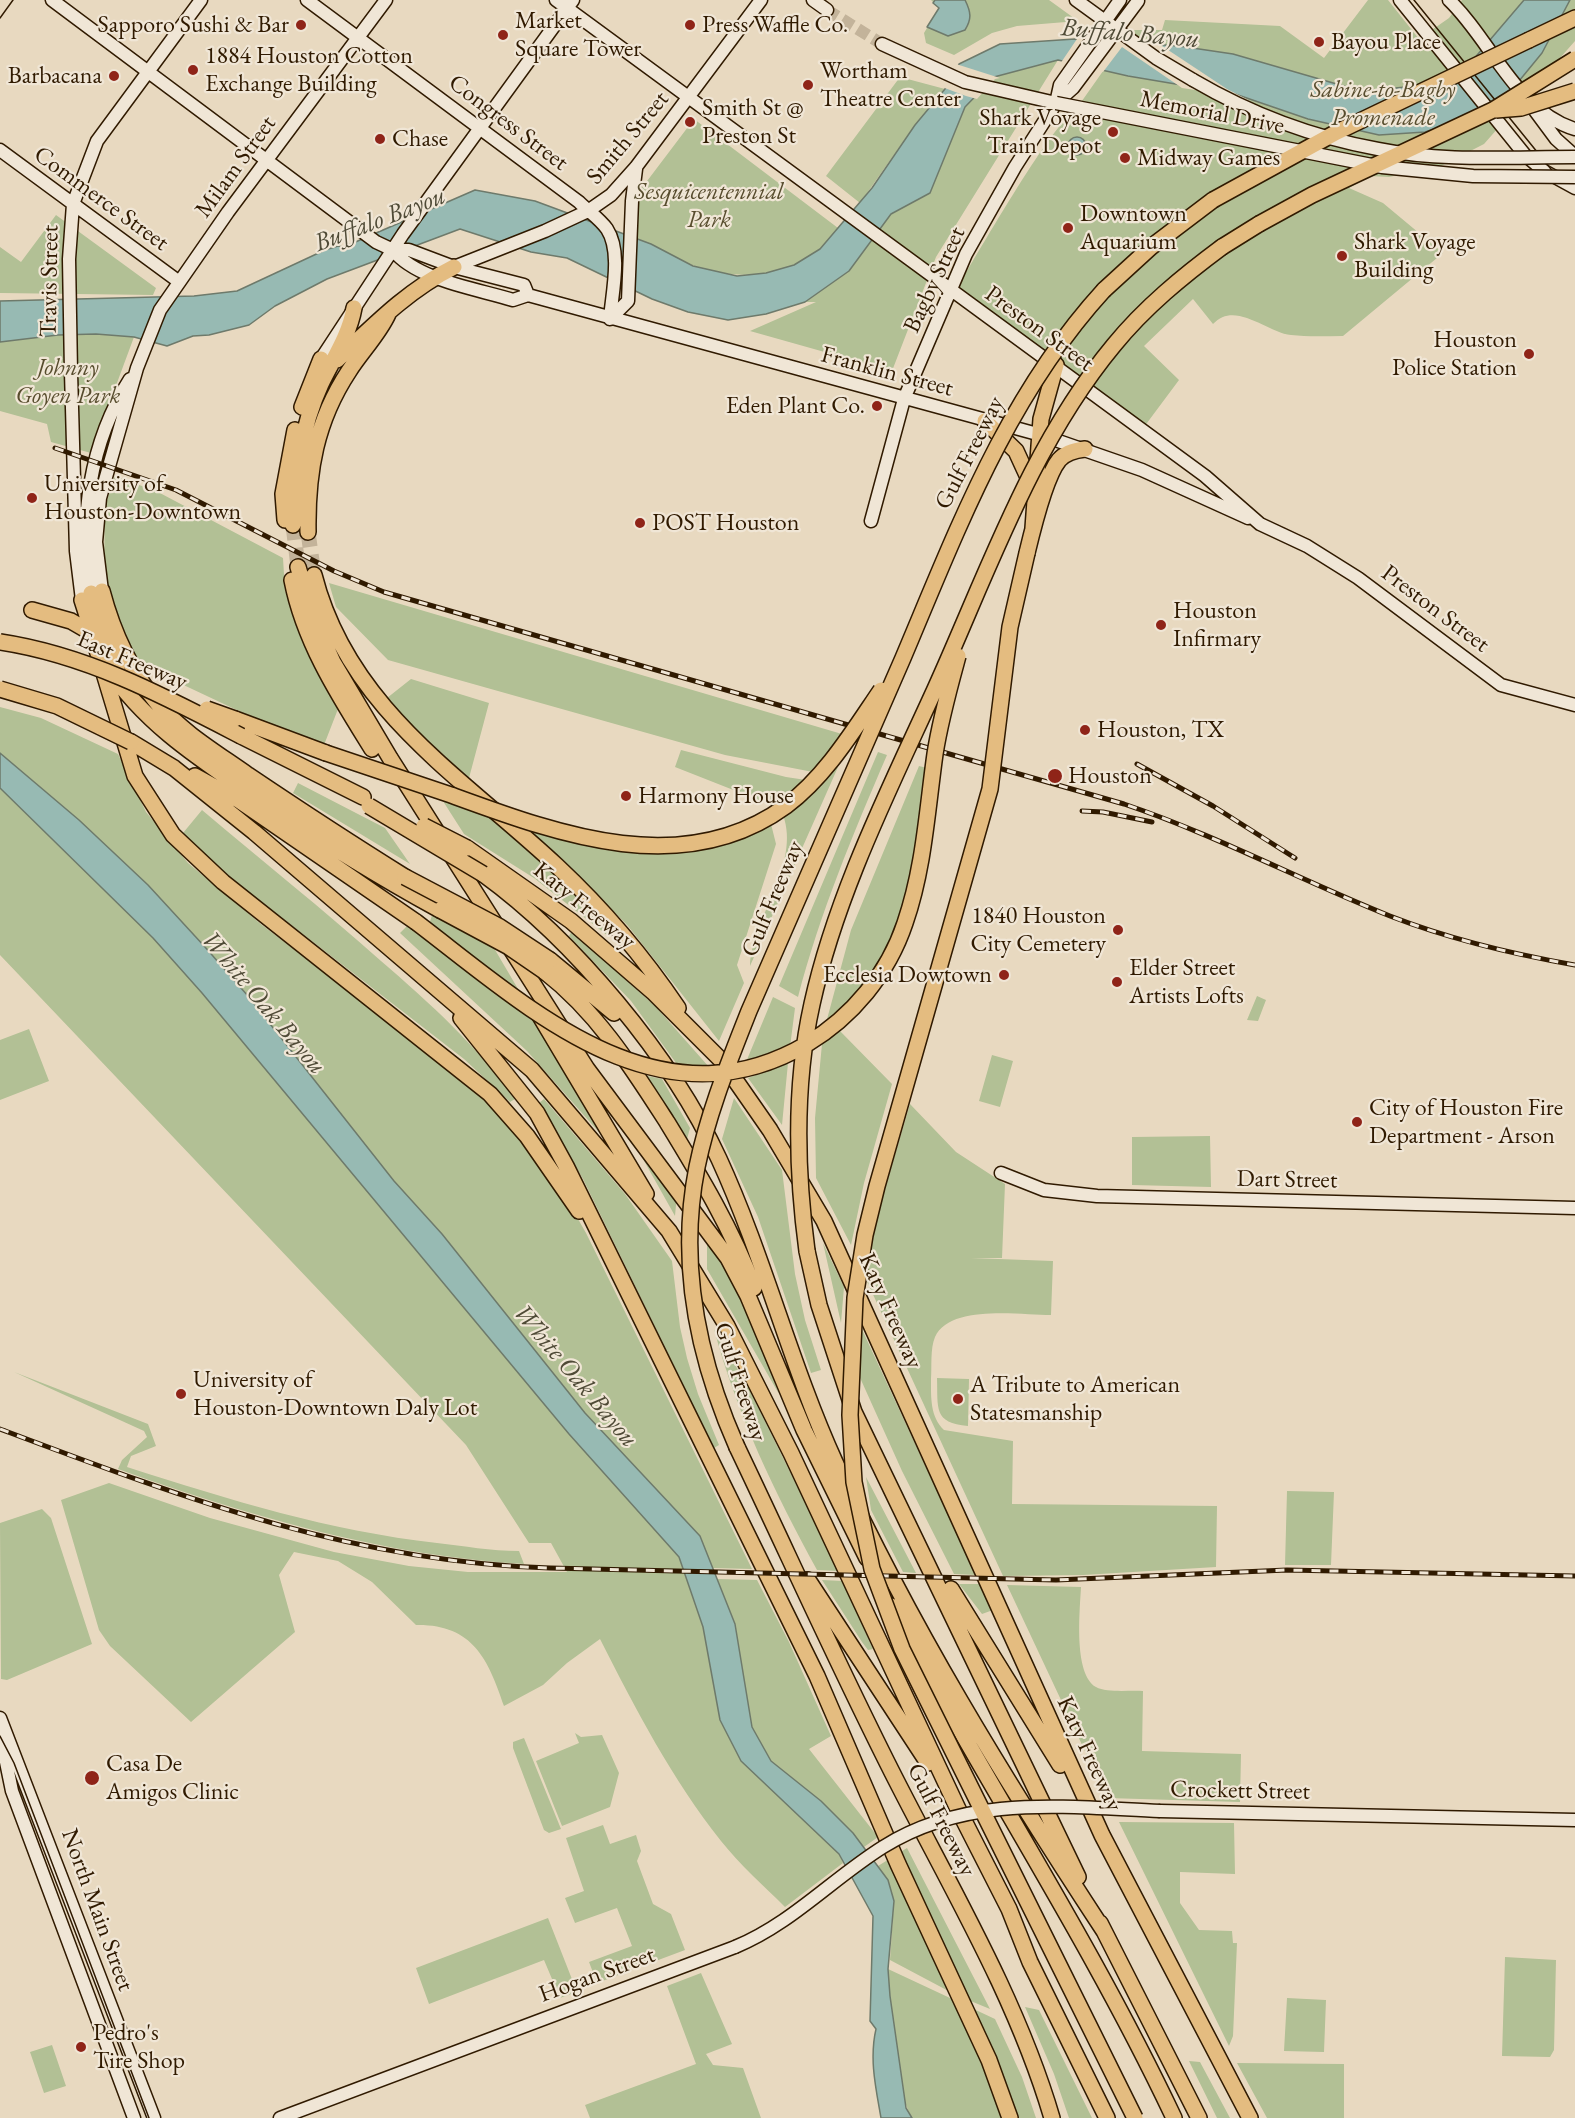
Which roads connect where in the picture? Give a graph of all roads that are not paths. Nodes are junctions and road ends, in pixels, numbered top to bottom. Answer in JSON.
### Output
{"nodes":[{"id":1,"x":52,"y":0,"type":"edge"},
{"id":2,"x":201,"y":0,"type":"edge"},
{"id":3,"x":308,"y":0,"type":"edge"},
{"id":4,"x":386,"y":0,"type":"edge"},
{"id":5,"x":556,"y":0,"type":"edge"},
{"id":6,"x":761,"y":0,"type":"edge"},
{"id":7,"x":813,"y":0,"type":"edge"},
{"id":8,"x":1076,"y":0,"type":"edge"},
{"id":9,"x":1120,"y":0,"type":"edge"},
{"id":10,"x":1400,"y":0,"type":"edge"},
{"id":11,"x":1449,"y":0,"type":"edge"},
{"id":12,"x":1138,"y":1,"type":"edge"},
{"id":13,"x":570,"y":4,"type":"edge"},
{"id":14,"x":827,"y":10,"type":"tunnel mouth"},
{"id":15,"x":1575,"y":16,"type":"edge"},
{"id":16,"x":1111,"y":27,"type":"junction"},
{"id":17,"x":357,"y":38,"type":"junction"},
{"id":18,"x":882,"y":44,"type":"tunnel mouth"},
{"id":19,"x":1575,"y":59,"type":"edge"},
{"id":20,"x":1575,"y":67,"type":"edge"},
{"id":21,"x":148,"y":71,"type":"junction"},
{"id":22,"x":1575,"y":91,"type":"edge"},
{"id":23,"x":1523,"y":94,"type":"junction"},
{"id":24,"x":690,"y":96,"type":"junction"},
{"id":25,"x":1056,"y":103,"type":"junction"},
{"id":26,"x":1535,"y":108,"type":"junction"},
{"id":27,"x":1492,"y":110,"type":"junction"},
{"id":28,"x":479,"y":129,"type":"junction"},
{"id":29,"x":1575,"y":129,"type":"edge"},
{"id":30,"x":0,"y":150,"type":"edge"},
{"id":31,"x":1575,"y":157,"type":"edge"},
{"id":32,"x":267,"y":159,"type":"junction"},
{"id":33,"x":636,"y":167,"type":"junction"},
{"id":34,"x":1575,"y":185,"type":"edge"},
{"id":35,"x":73,"y":204,"type":"junction"},
{"id":36,"x":588,"y":211,"type":"junction"},
{"id":37,"x":393,"y":250,"type":"junction"},
{"id":38,"x":454,"y":267,"type":"junction"},
{"id":39,"x":435,"y":276,"type":"junction"},
{"id":40,"x":178,"y":281,"type":"junction"},
{"id":41,"x":949,"y":290,"type":"junction"},
{"id":42,"x":528,"y":296,"type":"junction"},
{"id":43,"x":354,"y":308,"type":"joint"},
{"id":44,"x":386,"y":318,"type":"junction"},
{"id":45,"x":610,"y":319,"type":"junction"},
{"id":46,"x":346,"y":337,"type":"junction"},
{"id":47,"x":327,"y":361,"type":"junction"},
{"id":48,"x":1056,"y":365,"type":"junction"},
{"id":49,"x":904,"y":399,"type":"junction"},
{"id":50,"x":985,"y":420,"type":"junction"},
{"id":51,"x":1041,"y":435,"type":"junction"},
{"id":52,"x":1085,"y":449,"type":"junction"},
{"id":53,"x":1036,"y":509,"type":"junction"},
{"id":54,"x":871,"y":521,"type":"dead end"},
{"id":55,"x":289,"y":523,"type":"tunnel mouth"},
{"id":56,"x":1260,"y":524,"type":"junction"},
{"id":57,"x":1033,"y":528,"type":"junction"},
{"id":58,"x":308,"y":532,"type":"tunnel mouth"},
{"id":59,"x":314,"y":575,"type":"tunnel mouth"},
{"id":60,"x":92,"y":594,"type":"junction"},
{"id":61,"x":32,"y":609,"type":"dead end"},
{"id":62,"x":968,"y":616,"type":"junction"},
{"id":63,"x":92,"y":636,"type":"junction"},
{"id":64,"x":0,"y":642,"type":"edge"},
{"id":65,"x":901,"y":661,"type":"junction"},
{"id":66,"x":145,"y":687,"type":"junction"},
{"id":67,"x":0,"y":689,"type":"edge"},
{"id":68,"x":132,"y":700,"type":"junction"},
{"id":69,"x":1575,"y":705,"type":"edge"},
{"id":70,"x":211,"y":790,"type":"junction"},
{"id":71,"x":366,"y":801,"type":"junction"},
{"id":72,"x":547,"y":965,"type":"junction"},
{"id":73,"x":426,"y":977,"type":"junction"},
{"id":74,"x":693,"y":1030,"type":"junction"},
{"id":75,"x":654,"y":1053,"type":"junction"},
{"id":76,"x":1001,"y":1173,"type":"dead end"},
{"id":77,"x":1575,"y":1208,"type":"edge"},
{"id":78,"x":669,"y":1231,"type":"junction"},
{"id":79,"x":620,"y":1277,"type":"junction"},
{"id":80,"x":791,"y":1399,"type":"junction"},
{"id":81,"x":905,"y":1516,"type":"junction"},
{"id":82,"x":779,"y":1535,"type":"junction"},
{"id":83,"x":0,"y":1718,"type":"edge"},
{"id":84,"x":0,"y":1733,"type":"edge"},
{"id":85,"x":958,"y":1809,"type":"junction"},
{"id":86,"x":1575,"y":1820,"type":"edge"},
{"id":87,"x":908,"y":1834,"type":"joint"},
{"id":88,"x":1102,"y":1835,"type":"junction"},
{"id":89,"x":1104,"y":1932,"type":"junction"},
{"id":90,"x":134,"y":2118,"type":"edge"},
{"id":91,"x":154,"y":2118,"type":"edge"},
{"id":92,"x":280,"y":2118,"type":"edge"},
{"id":93,"x":1010,"y":2118,"type":"edge"},
{"id":94,"x":1052,"y":2118,"type":"edge"},
{"id":95,"x":1107,"y":2118,"type":"edge"},
{"id":96,"x":1135,"y":2118,"type":"edge"},
{"id":97,"x":1174,"y":2118,"type":"edge"},
{"id":98,"x":1200,"y":2118,"type":"edge"},
{"id":99,"x":1250,"y":2118,"type":"edge"}],
"edges":[{"from":1,"to":21,"type":"main road","name":"Franklin Street"},
{"from":2,"to":21,"type":"main road","name":"Travis Street"},
{"from":3,"to":17,"type":"main road","name":"Congress Street"},
{"from":4,"to":17,"type":"main road","name":"Milam Street"},
{"from":5,"to":13,"type":"main road","name":"Preston Street"},
{"from":6,"to":24,"type":"main road","name":"Smith Street"},
{"from":7,"to":14,"type":"main road"},
{"from":8,"to":16,"type":"main road","name":"Memorial Drive"},
{"from":9,"to":16,"type":"main road","name":"Bagby Street"},
{"from":10,"to":34,"type":"main road","bridge":true},
{"from":11,"to":23,"type":"main road","bridge":true},
{"from":12,"to":16,"type":"main road","name":"Bagby Street"},
{"from":13,"to":24,"type":"main road","name":"Preston Street"},
{"from":13,"to":28,"type":"main road"},
{"from":15,"to":65,"type":"highway","name":"Gulf Freeway","bridge":true},
{"from":16,"to":25,"type":"main road","name":"Bagby Street"},
{"from":16,"to":31,"type":"main road","name":"Memorial Drive","bridge":true},
{"from":17,"to":28,"type":"main road","name":"Congress Street"},
{"from":17,"to":32,"type":"main road","name":"Milam Street"},
{"from":18,"to":25,"type":"main road","name":"Memorial Drive"},
{"from":19,"to":23,"type":"highway","bridge":true},
{"from":20,"to":23,"type":"highway","bridge":true},
{"from":21,"to":32,"type":"main road","name":"Franklin Street"},
{"from":21,"to":35,"type":"main road","name":"Travis Street"},
{"from":22,"to":27,"type":"highway","bridge":true},
{"from":23,"to":26,"type":"main road","bridge":true},
{"from":23,"to":27,"type":"highway","bridge":true},
{"from":24,"to":33,"type":"main road","name":"Smith Street"},
{"from":24,"to":41,"type":"main road","name":"Preston Street"},
{"from":25,"to":34,"type":"main road","name":"Memorial Drive","bridge":true},
{"from":25,"to":41,"type":"main road","name":"Bagby Street"},
{"from":26,"to":29,"type":"main road"},
{"from":26,"to":31,"type":"main road"},
{"from":27,"to":62,"type":"highway","bridge":true},
{"from":28,"to":36,"type":"main road","name":"Congress Street"},
{"from":28,"to":37,"type":"main road"},
{"from":30,"to":35,"type":"main road","name":"Commerce Street"},
{"from":32,"to":37,"type":"main road","name":"Franklin Street"},
{"from":32,"to":40,"type":"main road","name":"Milam Street"},
{"from":33,"to":36,"type":"main road","name":"Smith Street"},
{"from":33,"to":45,"type":"main road"},
{"from":35,"to":40,"type":"main road","name":"Commerce Street"},
{"from":35,"to":60,"type":"main road","name":"Travis Street"},
{"from":36,"to":38,"type":"main road","name":"Smith Street"},
{"from":36,"to":45,"type":"main road","name":"Congress Street"},
{"from":37,"to":38,"type":"main road","name":"Franklin Street"},
{"from":37,"to":39,"type":"main road","name":"Franklin Street"},
{"from":37,"to":43,"type":"main road"},
{"from":38,"to":39,"type":"highway"},
{"from":38,"to":42,"type":"main road","name":"Franklin Street"},
{"from":39,"to":42,"type":"main road","name":"Franklin Street"},
{"from":39,"to":44,"type":"highway"},
{"from":40,"to":60,"type":"main road","name":"Milam Street"},
{"from":41,"to":48,"type":"main road","name":"Preston Street"},
{"from":41,"to":49,"type":"main road","name":"Bagby Street"},
{"from":42,"to":45,"type":"main road","name":"Franklin Street"},
{"from":43,"to":46,"type":"highway"},
{"from":44,"to":46,"type":"highway"},
{"from":44,"to":58,"type":"highway"},
{"from":45,"to":49,"type":"main road","name":"Franklin Street"},
{"from":46,"to":47,"type":"highway"},
{"from":46,"to":47,"type":"main road"},
{"from":47,"to":55,"type":"highway"},
{"from":48,"to":51,"type":"highway"},
{"from":48,"to":56,"type":"main road","name":"Preston Street"},
{"from":49,"to":50,"type":"main road","name":"Franklin Street"},
{"from":49,"to":54,"type":"main road","name":"Bagby Street"},
{"from":50,"to":51,"type":"main road","name":"Franklin Street"},
{"from":50,"to":53,"type":"highway"},
{"from":51,"to":52,"type":"main road","name":"Franklin Street"},
{"from":51,"to":53,"type":"highway"},
{"from":52,"to":56,"type":"main road","name":"Franklin Street"},
{"from":52,"to":57,"type":"highway"},
{"from":53,"to":57,"type":"highway"},
{"from":56,"to":69,"type":"main road","name":"Preston Street"},
{"from":57,"to":96,"type":"highway","bridge":true},
{"from":59,"to":74,"type":"highway"},
{"from":60,"to":63,"type":"highway"},
{"from":60,"to":68,"type":"highway"},
{"from":60,"to":72,"type":"highway","bridge":true},
{"from":61,"to":63,"type":"highway"},
{"from":62,"to":70,"type":"highway","bridge":true},
{"from":62,"to":81,"type":"highway","bridge":true},
{"from":63,"to":68,"type":"highway"},
{"from":63,"to":79,"type":"highway"},
{"from":64,"to":66,"type":"highway","name":"East Freeway","bridge":true},
{"from":65,"to":66,"type":"highway","bridge":true},
{"from":65,"to":82,"type":"highway","name":"Gulf Freeway","bridge":true},
{"from":66,"to":71,"type":"highway","name":"East Freeway","bridge":true},
{"from":67,"to":70,"type":"highway","bridge":true},
{"from":68,"to":72,"type":"highway","bridge":true},
{"from":70,"to":73,"type":"highway"},
{"from":71,"to":74,"type":"highway","name":"Katy Freeway","bridge":true},
{"from":71,"to":75,"type":"highway","bridge":true},
{"from":72,"to":75,"type":"highway"},
{"from":72,"to":80,"type":"highway"},
{"from":73,"to":78,"type":"highway"},
{"from":73,"to":79,"type":"highway"},
{"from":74,"to":88,"type":"highway","name":"Katy Freeway"},
{"from":75,"to":89,"type":"highway"},
{"from":76,"to":77,"type":"main road","name":"Dart Street"},
{"from":78,"to":80,"type":"highway"},
{"from":78,"to":85,"type":"highway"},
{"from":79,"to":93,"type":"highway"},
{"from":80,"to":97,"type":"highway"},
{"from":81,"to":88,"type":"highway"},
{"from":81,"to":89,"type":"highway"},
{"from":82,"to":85,"type":"highway"},
{"from":82,"to":94,"type":"highway","name":"Gulf Freeway"},
{"from":83,"to":91,"type":"main road","name":"North Main Street"},
{"from":84,"to":90,"type":"main road","name":"North Main Street"},
{"from":85,"to":95,"type":"highway"},
{"from":86,"to":87,"type":"main road","name":"Crockett Street","bridge":true},
{"from":87,"to":92,"type":"main road","name":"Hogan Street","bridge":true},
{"from":88,"to":99,"type":"highway","name":"Katy Freeway"},
{"from":89,"to":98,"type":"highway"}]}
